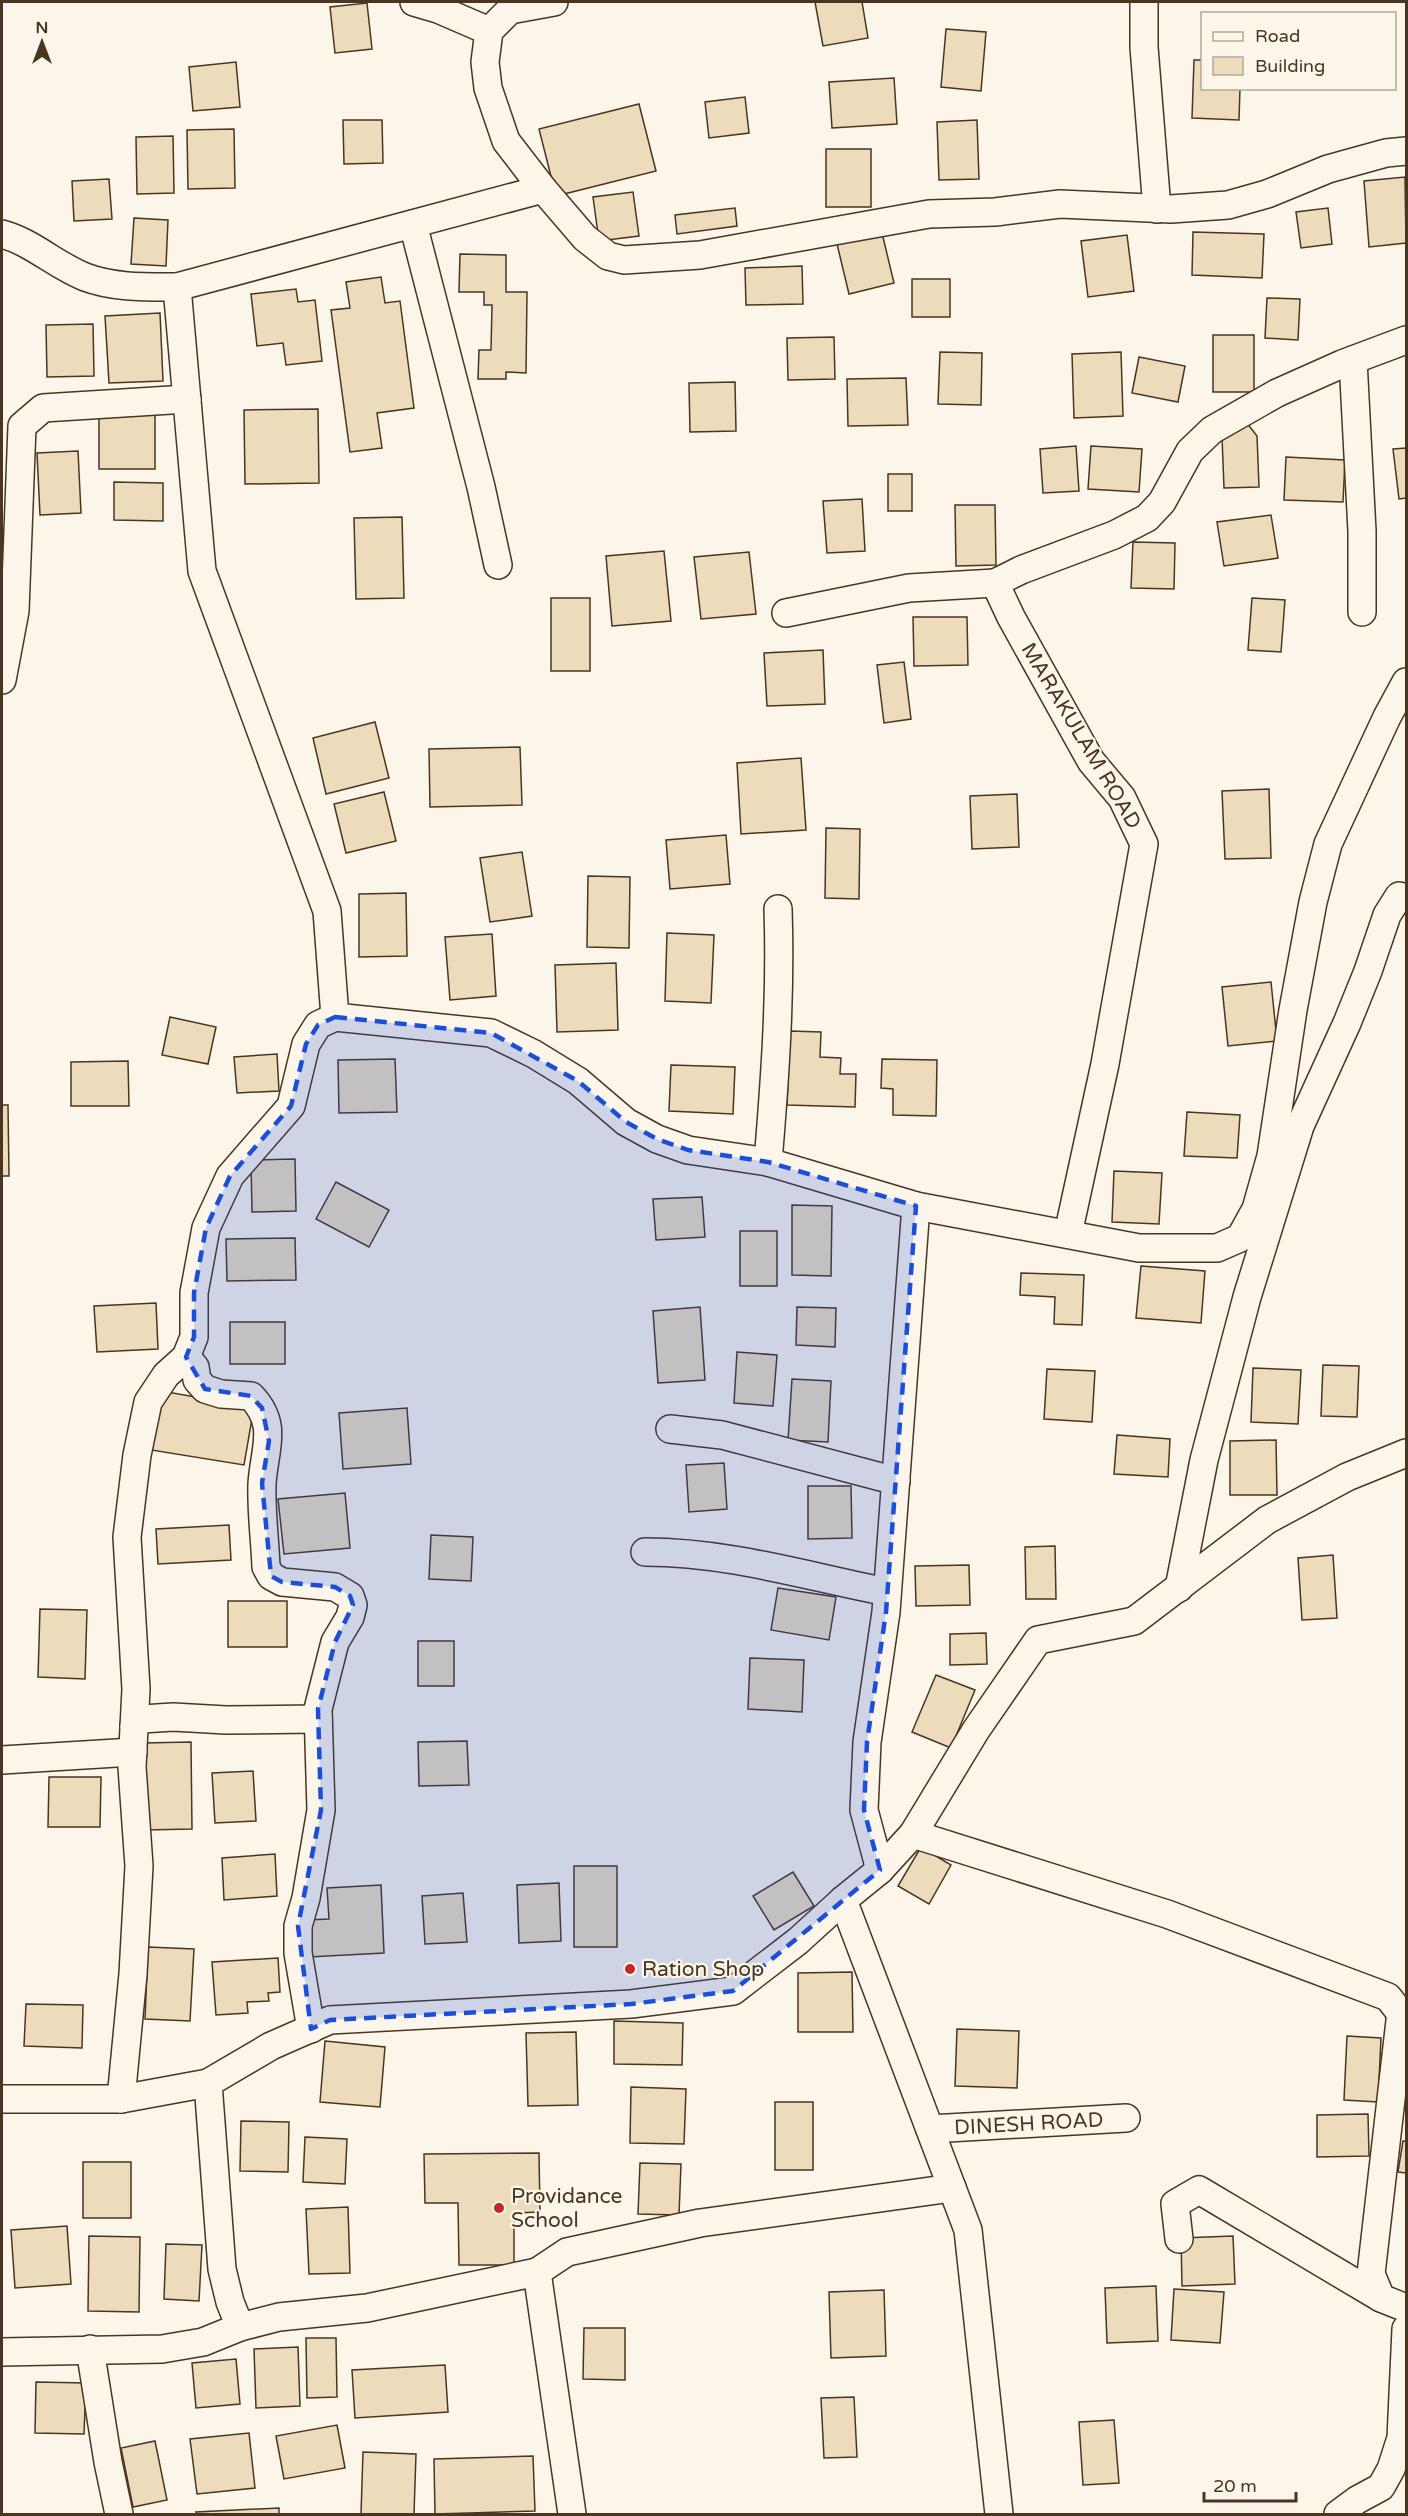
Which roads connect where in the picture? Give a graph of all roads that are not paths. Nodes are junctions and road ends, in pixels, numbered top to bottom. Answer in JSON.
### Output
{"nodes":[{"id":1,"x":414,"y":2,"type":"edge"},
{"id":2,"x":554,"y":2,"type":"edge"},
{"id":3,"x":1144,"y":2,"type":"edge"},
{"id":4,"x":476,"y":19,"type":"edge"},
{"id":5,"x":1407,"y":151,"type":"edge"},
{"id":6,"x":543,"y":189,"type":"junction"},
{"id":7,"x":1157,"y":209,"type":"junction"},
{"id":8,"x":413,"y":224,"type":"junction"},
{"id":9,"x":2,"y":234,"type":"edge"},
{"id":10,"x":177,"y":287,"type":"junction"},
{"id":11,"x":1407,"y":340,"type":"edge"},
{"id":12,"x":1353,"y":360,"type":"junction"},
{"id":13,"x":187,"y":399,"type":"junction"},
{"id":14,"x":498,"y":565,"type":"dead end"},
{"id":15,"x":995,"y":583,"type":"junction"},
{"id":16,"x":1362,"y":612,"type":"dead end"},
{"id":17,"x":786,"y":613,"type":"dead end"},
{"id":18,"x":2,"y":680,"type":"edge"},
{"id":19,"x":1407,"y":682,"type":"edge"},
{"id":20,"x":1407,"y":898,"type":"edge"},
{"id":21,"x":778,"y":909,"type":"dead end"},
{"id":22,"x":335,"y":1017,"type":"junction"},
{"id":23,"x":768,"y":1162,"type":"junction"},
{"id":24,"x":916,"y":1206,"type":"junction"},
{"id":25,"x":1068,"y":1234,"type":"junction"},
{"id":26,"x":186,"y":1357,"type":"junction"},
{"id":27,"x":670,"y":1429,"type":"dead end"},
{"id":28,"x":1407,"y":1453,"type":"edge"},
{"id":29,"x":896,"y":1481,"type":"junction"},
{"id":30,"x":645,"y":1552,"type":"dead end"},
{"id":31,"x":1179,"y":1588,"type":"junction"},
{"id":32,"x":887,"y":1592,"type":"junction"},
{"id":33,"x":318,"y":1719,"type":"junction"},
{"id":34,"x":134,"y":1739,"type":"junction"},
{"id":35,"x":2,"y":1760,"type":"edge"},
{"id":36,"x":913,"y":1834,"type":"junction"},
{"id":37,"x":880,"y":1870,"type":"junction"},
{"id":38,"x":843,"y":1900,"type":"junction"},
{"id":39,"x":1404,"y":2016,"type":"edge"},
{"id":40,"x":311,"y":2029,"type":"junction"},
{"id":41,"x":208,"y":2083,"type":"junction"},
{"id":42,"x":2,"y":2099,"type":"edge"},
{"id":43,"x":121,"y":2099,"type":"junction"},
{"id":44,"x":1126,"y":2118,"type":"dead end"},
{"id":45,"x":930,"y":2129,"type":"junction"},
{"id":46,"x":952,"y":2188,"type":"junction"},
{"id":47,"x":1179,"y":2239,"type":"dead end"},
{"id":48,"x":537,"y":2272,"type":"junction"},
{"id":49,"x":1381,"y":2298,"type":"junction"},
{"id":50,"x":1407,"y":2308,"type":"edge"},
{"id":51,"x":240,"y":2327,"type":"junction"},
{"id":52,"x":1407,"y":2328,"type":"edge"},
{"id":53,"x":90,"y":2349,"type":"junction"},
{"id":54,"x":2,"y":2352,"type":"edge"},
{"id":55,"x":119,"y":2514,"type":"edge"},
{"id":56,"x":572,"y":2514,"type":"edge"},
{"id":57,"x":999,"y":2514,"type":"edge"},
{"id":58,"x":1338,"y":2514,"type":"edge"}],
"edges":[{"from":1,"to":4,"type":"street"},
{"from":2,"to":4,"type":"street"},
{"from":3,"to":7,"type":"street"},
{"from":4,"to":6,"type":"street"},
{"from":5,"to":7,"type":"street"},
{"from":6,"to":7,"type":"street"},
{"from":6,"to":8,"type":"street"},
{"from":8,"to":10,"type":"street"},
{"from":8,"to":14,"type":"street"},
{"from":9,"to":10,"type":"street"},
{"from":10,"to":13,"type":"street"},
{"from":11,"to":12,"type":"street"},
{"from":12,"to":15,"type":"street"},
{"from":12,"to":16,"type":"street"},
{"from":13,"to":18,"type":"street"},
{"from":13,"to":22,"type":"street"},
{"from":15,"to":17,"type":"street"},
{"from":15,"to":25,"type":"street","name":"MARAKULAM ROAD"},
{"from":19,"to":25,"type":"street"},
{"from":20,"to":31,"type":"street"},
{"from":21,"to":23,"type":"street"},
{"from":22,"to":23,"type":"street"},
{"from":22,"to":26,"type":"street"},
{"from":23,"to":24,"type":"street"},
{"from":24,"to":25,"type":"street"},
{"from":24,"to":29,"type":"street"},
{"from":26,"to":33,"type":"street"},
{"from":26,"to":34,"type":"street"},
{"from":27,"to":29,"type":"street"},
{"from":28,"to":31,"type":"street"},
{"from":29,"to":32,"type":"street"},
{"from":30,"to":32,"type":"street"},
{"from":31,"to":36,"type":"street"},
{"from":32,"to":37,"type":"street"},
{"from":33,"to":34,"type":"street"},
{"from":33,"to":40,"type":"street"},
{"from":34,"to":35,"type":"street"},
{"from":34,"to":43,"type":"street"},
{"from":36,"to":37,"type":"street"},
{"from":36,"to":39,"type":"street"},
{"from":37,"to":38,"type":"street"},
{"from":38,"to":40,"type":"street"},
{"from":38,"to":45,"type":"street"},
{"from":39,"to":49,"type":"street"},
{"from":40,"to":41,"type":"street"},
{"from":41,"to":43,"type":"street"},
{"from":41,"to":51,"type":"street"},
{"from":42,"to":43,"type":"street"},
{"from":44,"to":45,"type":"street","name":"DINESH ROAD"},
{"from":45,"to":46,"type":"street"},
{"from":46,"to":48,"type":"street"},
{"from":46,"to":57,"type":"street"},
{"from":47,"to":49,"type":"street"},
{"from":48,"to":51,"type":"street"},
{"from":48,"to":56,"type":"street"},
{"from":49,"to":50,"type":"street"},
{"from":51,"to":53,"type":"street"},
{"from":52,"to":58,"type":"street"},
{"from":53,"to":54,"type":"street"},
{"from":53,"to":55,"type":"street"}]}
